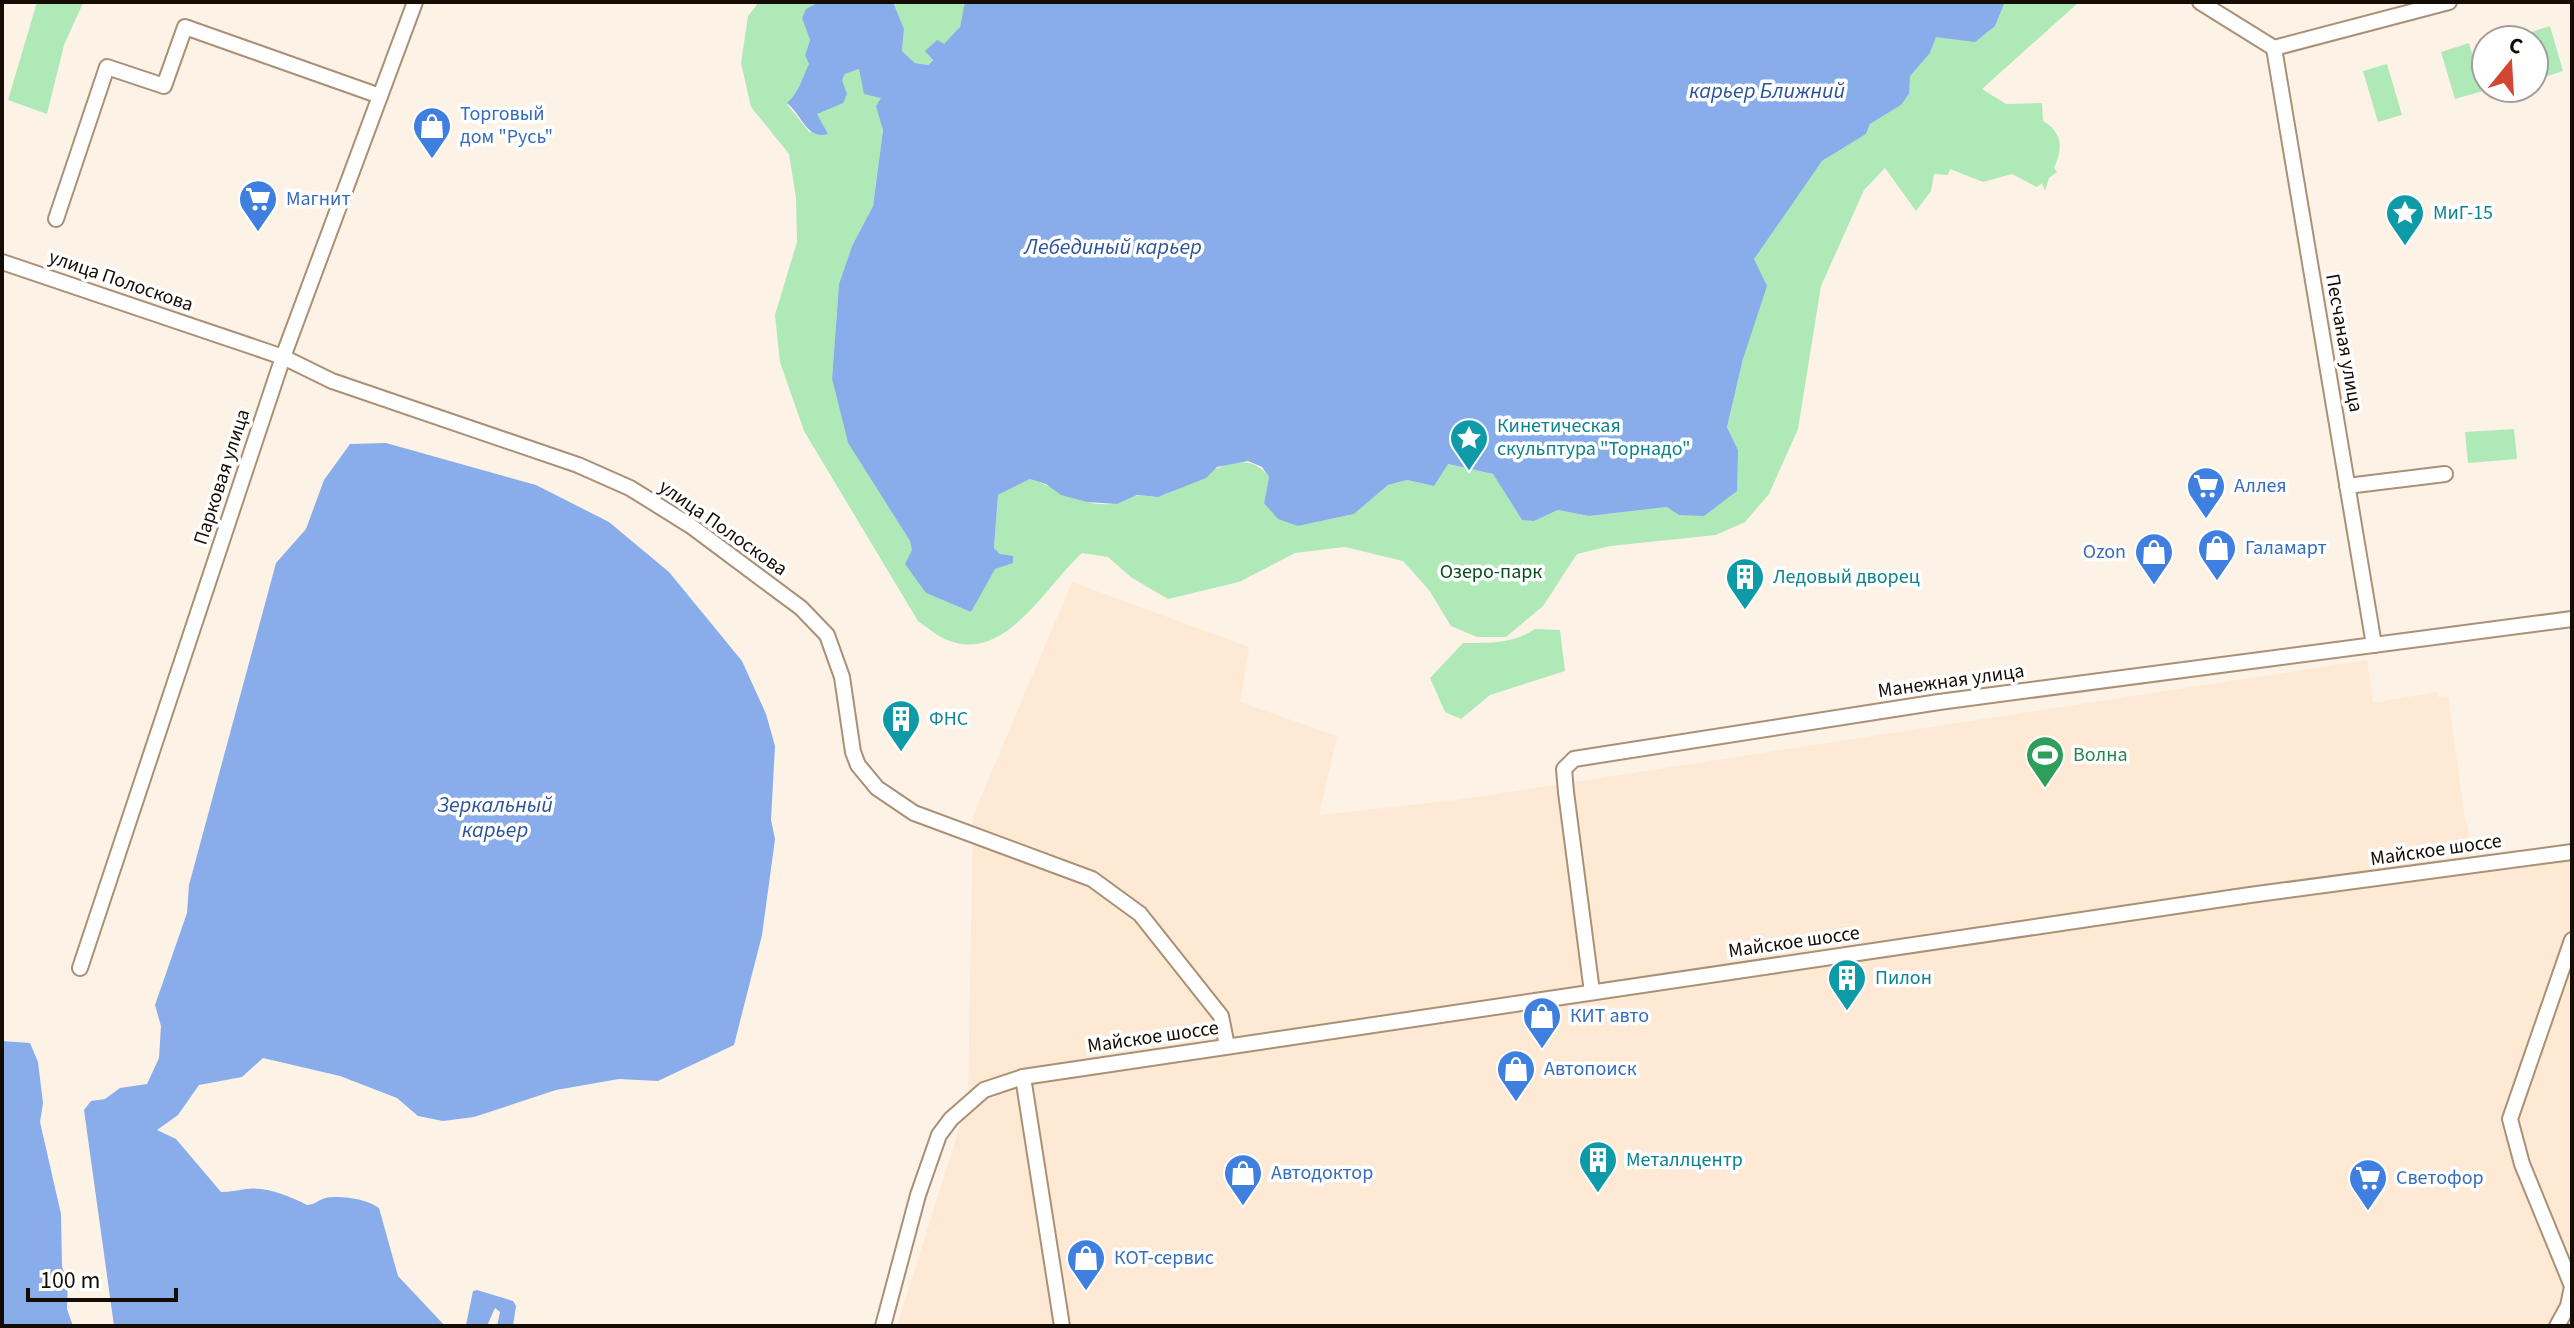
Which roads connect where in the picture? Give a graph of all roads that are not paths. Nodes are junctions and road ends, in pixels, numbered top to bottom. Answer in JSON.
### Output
{"nodes":[{"id":1,"x":415,"y":2,"type":"edge"},
{"id":2,"x":2200,"y":2,"type":"edge"},
{"id":3,"x":2449,"y":2,"type":"edge"},
{"id":4,"x":2274,"y":48,"type":"junction"},
{"id":5,"x":380,"y":96,"type":"junction"},
{"id":6,"x":56,"y":219,"type":"dead end"},
{"id":7,"x":2,"y":262,"type":"edge"},
{"id":8,"x":283,"y":357,"type":"junction"},
{"id":9,"x":2445,"y":474,"type":"dead end"},
{"id":10,"x":2347,"y":486,"type":"junction"},
{"id":11,"x":2572,"y":619,"type":"edge"},
{"id":12,"x":2374,"y":645,"type":"junction"},
{"id":13,"x":2572,"y":852,"type":"edge"},
{"id":14,"x":2572,"y":940,"type":"edge"},
{"id":15,"x":80,"y":968,"type":"dead end"},
{"id":16,"x":1592,"y":992,"type":"junction"},
{"id":17,"x":1227,"y":1046,"type":"junction"},
{"id":18,"x":1023,"y":1077,"type":"junction"},
{"id":19,"x":2572,"y":1286,"type":"edge"},
{"id":20,"x":883,"y":1326,"type":"edge"},
{"id":21,"x":1062,"y":1326,"type":"edge"},
{"id":22,"x":2557,"y":1326,"type":"edge"}],
"edges":[{"from":1,"to":5,"type":"street","name":"Парковая улица"},
{"from":2,"to":4,"type":"street"},
{"from":3,"to":4,"type":"street"},
{"from":4,"to":10,"type":"street","name":"Песчаная улица"},
{"from":5,"to":6,"type":"street"},
{"from":5,"to":8,"type":"street","name":"Парковая улица"},
{"from":7,"to":8,"type":"street","name":"улица Полоскова"},
{"from":8,"to":15,"type":"street","name":"Парковая улица"},
{"from":8,"to":17,"type":"street","name":"улица Полоскова"},
{"from":9,"to":10,"type":"street"},
{"from":10,"to":12,"type":"street","name":"Песчаная улица"},
{"from":11,"to":12,"type":"street","name":"Манежная улица"},
{"from":12,"to":16,"type":"street","name":"Манежная улица"},
{"from":13,"to":16,"type":"street","name":"Майское шоссе"},
{"from":14,"to":19,"type":"street"},
{"from":16,"to":17,"type":"street","name":"Майское шоссе"},
{"from":17,"to":18,"type":"street","name":"Майское шоссе"},
{"from":18,"to":20,"type":"street","name":"Майское шоссе"},
{"from":18,"to":21,"type":"street"},
{"from":19,"to":22,"type":"street"}]}
